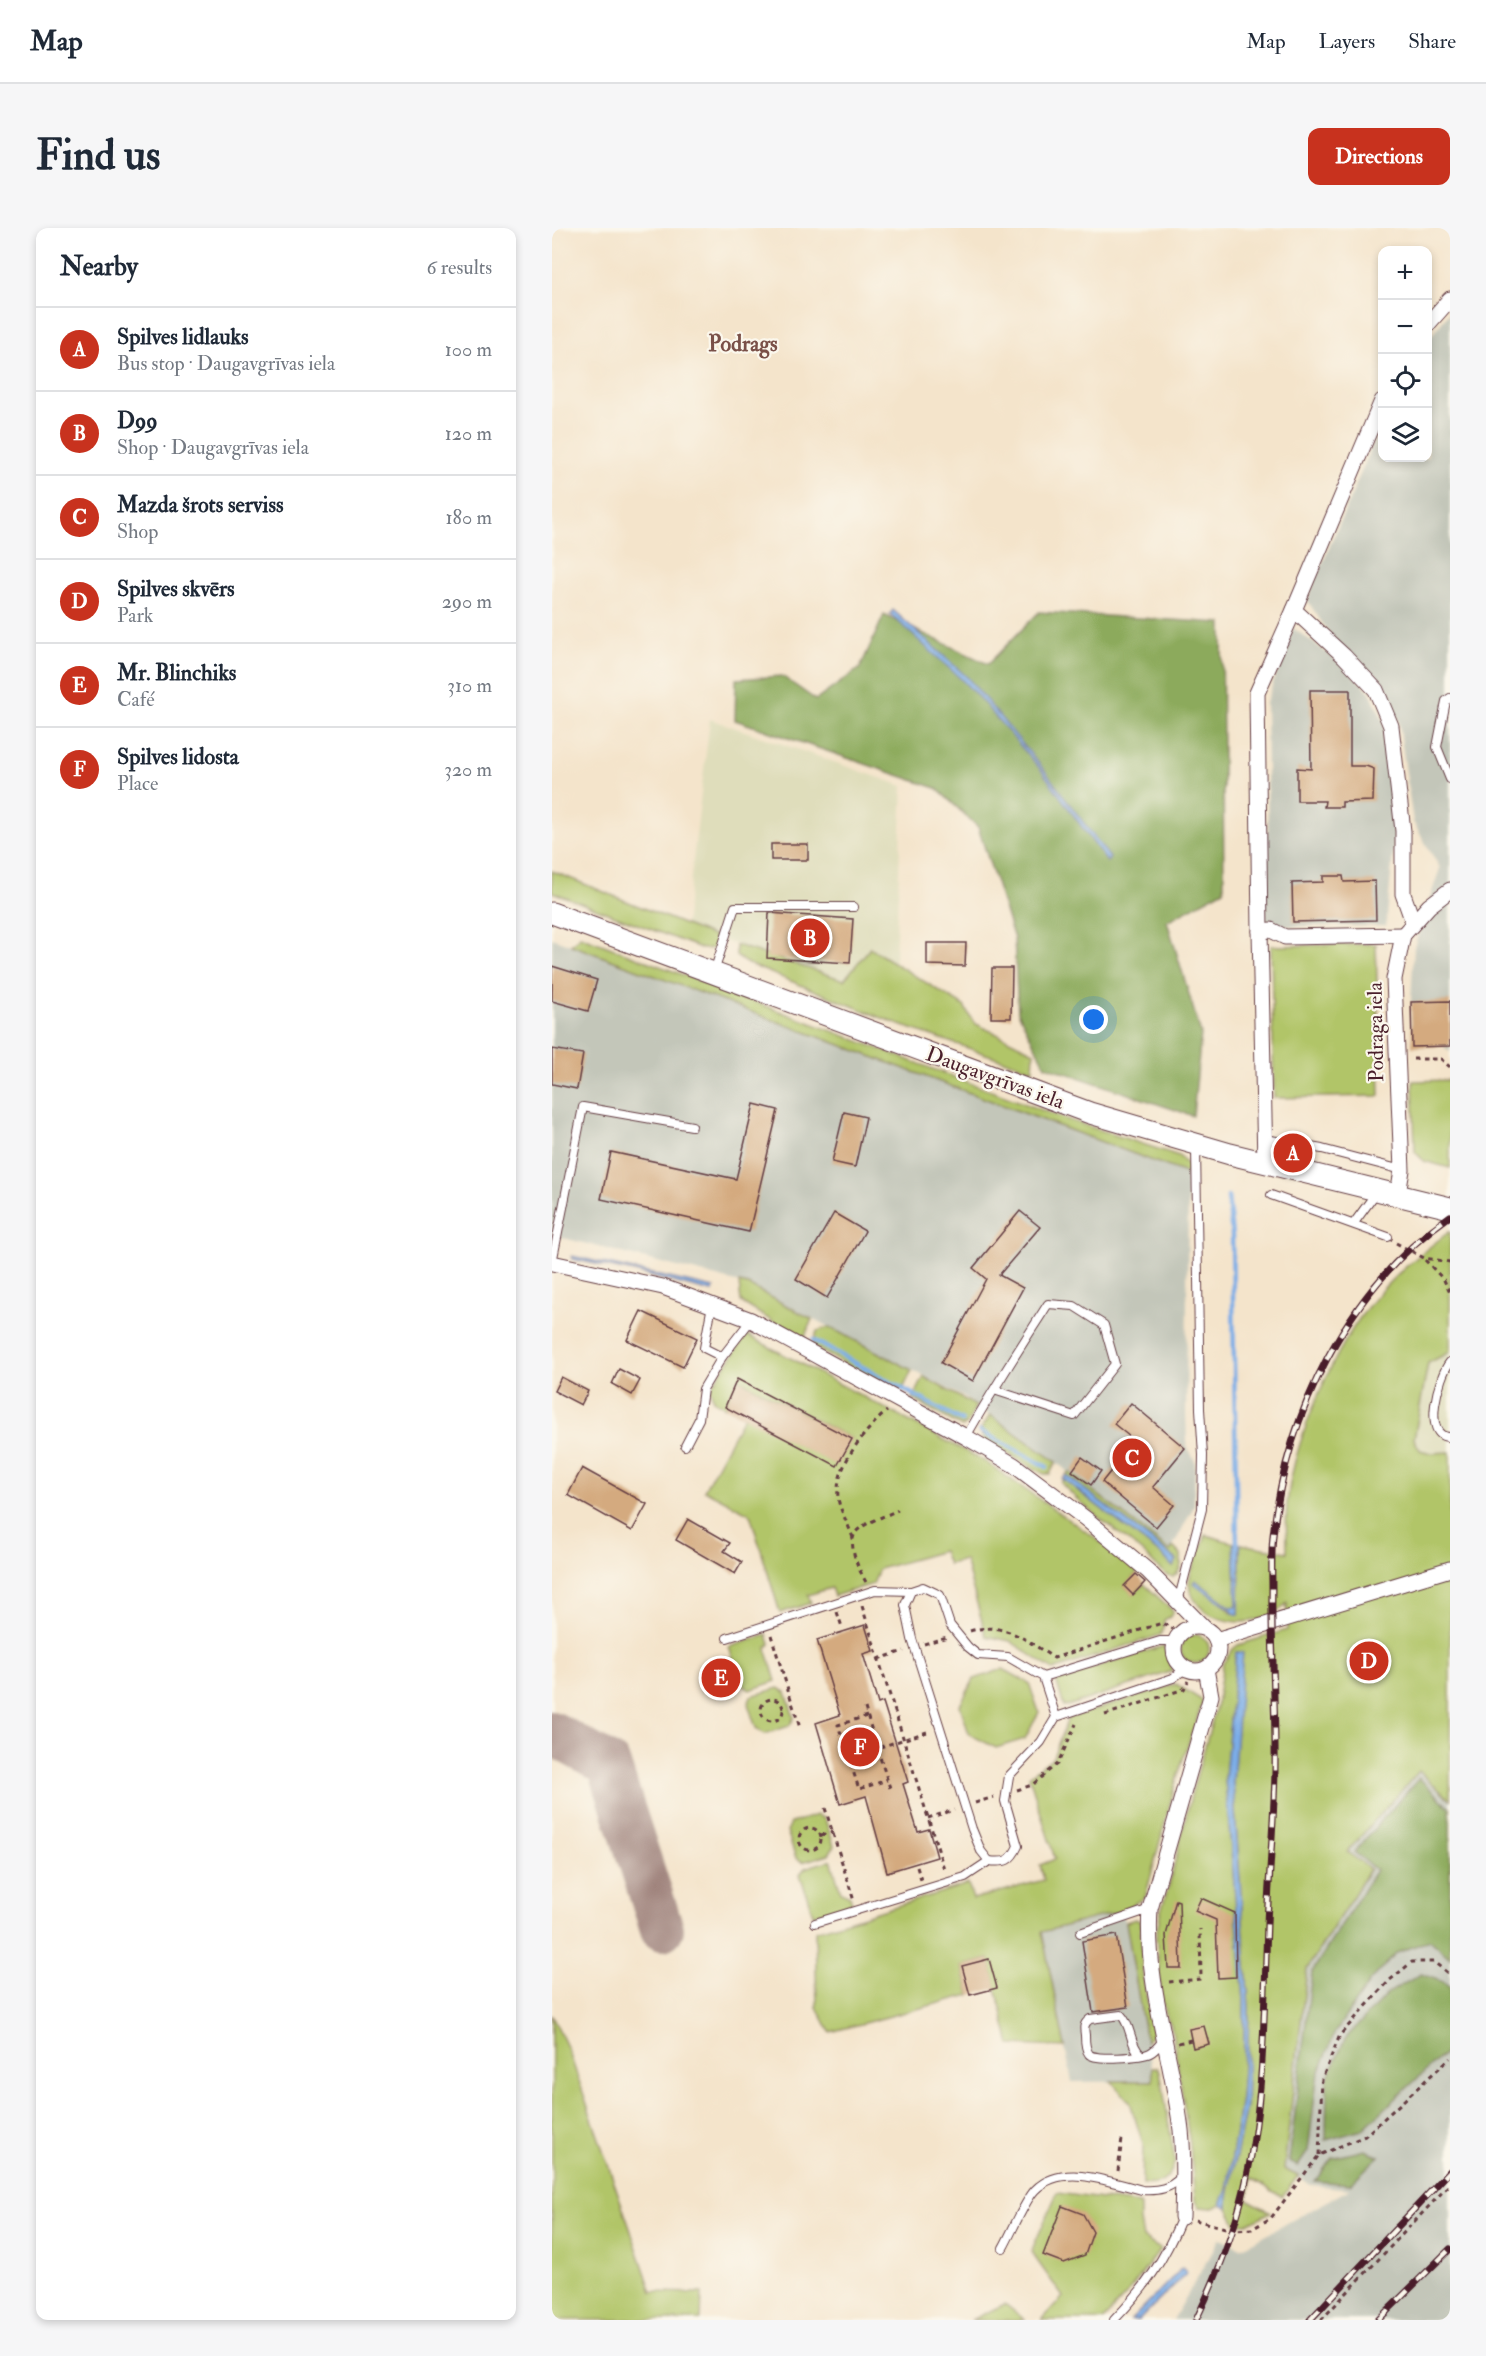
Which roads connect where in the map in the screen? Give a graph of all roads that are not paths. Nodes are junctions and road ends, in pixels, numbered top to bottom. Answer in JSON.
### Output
{"nodes":[{"id":1,"x":1450,"y":298,"type":"edge"},
{"id":2,"x":1432,"y":319,"type":"edge"},
{"id":3,"x":1380,"y":408,"type":"edge"},
{"id":4,"x":1294,"y":610,"type":"junction"},
{"id":5,"x":1450,"y":698,"type":"edge"},
{"id":6,"x":1450,"y":779,"type":"edge"},
{"id":7,"x":1450,"y":890,"type":"edge"},
{"id":8,"x":854,"y":907,"type":"dead end"},
{"id":9,"x":552,"y":913,"type":"edge"},
{"id":10,"x":1413,"y":922,"type":"junction"},
{"id":11,"x":1260,"y":931,"type":"junction"},
{"id":12,"x":1403,"y":935,"type":"junction"},
{"id":13,"x":713,"y":973,"type":"junction"},
{"id":14,"x":692,"y":1126,"type":"dead end"},
{"id":15,"x":1265,"y":1139,"type":"junction"},
{"id":16,"x":1196,"y":1145,"type":"junction"},
{"id":17,"x":1265,"y":1163,"type":"junction"},
{"id":18,"x":1402,"y":1170,"type":"junction"},
{"id":19,"x":1388,"y":1192,"type":"junction"},
{"id":20,"x":1271,"y":1195,"type":"dead end"},
{"id":21,"x":1450,"y":1208,"type":"edge"},
{"id":22,"x":1354,"y":1223,"type":"junction"},
{"id":23,"x":1388,"y":1237,"type":"road end"},
{"id":24,"x":552,"y":1263,"type":"edge"},
{"id":25,"x":712,"y":1305,"type":"junction"},
{"id":26,"x":751,"y":1320,"type":"junction"},
{"id":27,"x":722,"y":1357,"type":"junction"},
{"id":28,"x":1450,"y":1362,"type":"edge"},
{"id":29,"x":994,"y":1389,"type":"junction"},
{"id":30,"x":966,"y":1437,"type":"junction"},
{"id":31,"x":1450,"y":1437,"type":"edge"},
{"id":32,"x":685,"y":1446,"type":"dead end"},
{"id":33,"x":1450,"y":1569,"type":"edge"},
{"id":34,"x":911,"y":1591,"type":"junction"},
{"id":35,"x":1178,"y":1602,"type":"junction"},
{"id":36,"x":1204,"y":1628,"type":"junction"},
{"id":37,"x":727,"y":1638,"type":"dead end"},
{"id":38,"x":1177,"y":1638,"type":"junction"},
{"id":39,"x":1216,"y":1640,"type":"junction"},
{"id":40,"x":1194,"y":1670,"type":"junction"},
{"id":41,"x":1043,"y":1677,"type":"junction"},
{"id":42,"x":1056,"y":1717,"type":"junction"},
{"id":43,"x":989,"y":1861,"type":"junction"},
{"id":44,"x":1150,"y":1909,"type":"junction"},
{"id":45,"x":815,"y":1923,"type":"dead end"},
{"id":46,"x":1080,"y":1933,"type":"dead end"},
{"id":47,"x":1164,"y":2038,"type":"junction"},
{"id":48,"x":1141,"y":2055,"type":"junction"},
{"id":49,"x":1182,"y":2176,"type":"junction"},
{"id":50,"x":1182,"y":2217,"type":"joint"},
{"id":51,"x":1003,"y":2248,"type":"dead end"},
{"id":52,"x":1114,"y":2320,"type":"edge"}],
"edges":[{"from":1,"to":2,"type":"street"},
{"from":3,"to":4,"type":"street"},
{"from":4,"to":10,"type":"street"},
{"from":4,"to":11,"type":"street"},
{"from":5,"to":6,"type":"lane"},
{"from":7,"to":10,"type":"street","name":"Podraga iela"},
{"from":8,"to":13,"type":"lane"},
{"from":9,"to":13,"type":"main road","name":"Daugavgrīvas iela"},
{"from":10,"to":12,"type":"street","name":"Podraga iela"},
{"from":11,"to":12,"type":"street"},
{"from":11,"to":15,"type":"street"},
{"from":12,"to":18,"type":"street","name":"Podraga iela"},
{"from":13,"to":16,"type":"main road","name":"Daugavgrīvas iela"},
{"from":14,"to":24,"type":"lane"},
{"from":15,"to":17,"type":"street"},
{"from":15,"to":18,"type":"lane"},
{"from":16,"to":17,"type":"main road","name":"Daugavgrīvas iela"},
{"from":16,"to":35,"type":"lane"},
{"from":17,"to":19,"type":"main road","name":"Daugavgrīvas iela"},
{"from":18,"to":19,"type":"street","name":"Podraga iela"},
{"from":19,"to":21,"type":"main road","name":"Daugavgrīvas iela"},
{"from":19,"to":22,"type":"lane"},
{"from":20,"to":22,"type":"lane"},
{"from":22,"to":23,"type":"lane"},
{"from":24,"to":25,"type":"street"},
{"from":25,"to":26,"type":"street"},
{"from":25,"to":27,"type":"lane"},
{"from":26,"to":27,"type":"lane"},
{"from":26,"to":30,"type":"street"},
{"from":27,"to":32,"type":"lane"},
{"from":28,"to":31,"type":"lane"},
{"from":29,"to":29,"type":"lane"},
{"from":29,"to":30,"type":"lane"},
{"from":30,"to":35,"type":"street"},
{"from":33,"to":39,"type":"street"},
{"from":34,"to":37,"type":"lane"},
{"from":34,"to":41,"type":"lane"},
{"from":34,"to":43,"type":"lane"},
{"from":35,"to":36,"type":"street"},
{"from":36,"to":38,"type":"street"},
{"from":36,"to":39,"type":"street"},
{"from":38,"to":40,"type":"street"},
{"from":38,"to":41,"type":"lane"},
{"from":39,"to":40,"type":"street"},
{"from":40,"to":42,"type":"lane"},
{"from":40,"to":44,"type":"street"},
{"from":41,"to":42,"type":"lane"},
{"from":42,"to":43,"type":"lane"},
{"from":43,"to":45,"type":"lane"},
{"from":44,"to":46,"type":"lane"},
{"from":44,"to":47,"type":"street"},
{"from":47,"to":48,"type":"lane"},
{"from":47,"to":49,"type":"street"},
{"from":48,"to":48,"type":"lane"},
{"from":49,"to":50,"type":"street"},
{"from":49,"to":51,"type":"lane"},
{"from":50,"to":52,"type":"lane"}]}
